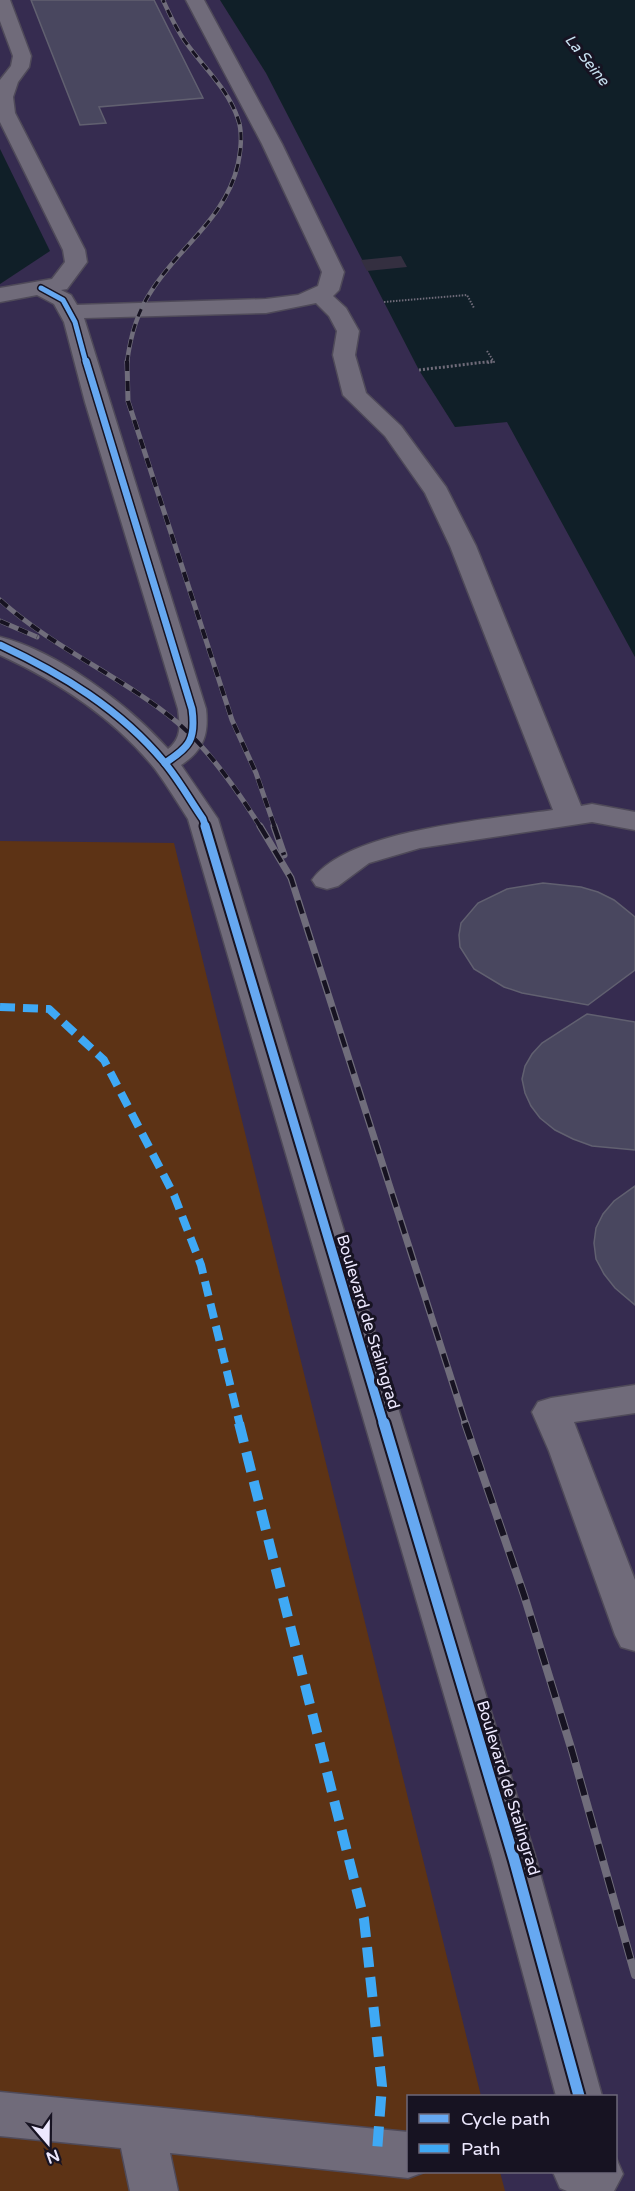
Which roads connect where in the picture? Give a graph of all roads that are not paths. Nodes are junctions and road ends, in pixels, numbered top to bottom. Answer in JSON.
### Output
{"nodes":[{"id":1,"x":1,"y":0,"type":"edge"},
{"id":2,"x":195,"y":0,"type":"edge"},
{"id":3,"x":41,"y":288,"type":"junction"},
{"id":4,"x":319,"y":294,"type":"junction"},
{"id":5,"x":0,"y":295,"type":"edge"},
{"id":6,"x":70,"y":312,"type":"junction"},
{"id":7,"x":0,"y":645,"type":"edge"},
{"id":8,"x":165,"y":763,"type":"junction"},
{"id":9,"x":570,"y":816,"type":"junction"},
{"id":10,"x":635,"y":821,"type":"edge"},
{"id":11,"x":327,"y":880,"type":"dead end"},
{"id":12,"x":635,"y":1399,"type":"edge"},
{"id":13,"x":635,"y":1635,"type":"edge"},
{"id":14,"x":578,"y":2095,"type":"edge"},
{"id":15,"x":0,"y":2114,"type":"edge"},
{"id":16,"x":140,"y":2128,"type":"junction"},
{"id":17,"x":407,"y":2155,"type":"edge"},
{"id":18,"x":154,"y":2191,"type":"edge"}],
"edges":[{"from":1,"to":3,"type":"street"},
{"from":2,"to":4,"type":"street"},
{"from":3,"to":5,"type":"street"},
{"from":3,"to":6,"type":"street"},
{"from":4,"to":6,"type":"street"},
{"from":4,"to":9,"type":"street"},
{"from":6,"to":8,"type":"street"},
{"from":7,"to":8,"type":"street","name":"Boulevard de Stalingrad"},
{"from":8,"to":14,"type":"street","name":"Boulevard de Stalingrad"},
{"from":9,"to":10,"type":"street"},
{"from":9,"to":11,"type":"street"},
{"from":12,"to":13,"type":"street"},
{"from":15,"to":16,"type":"street"},
{"from":16,"to":17,"type":"street"},
{"from":16,"to":18,"type":"street"}]}
